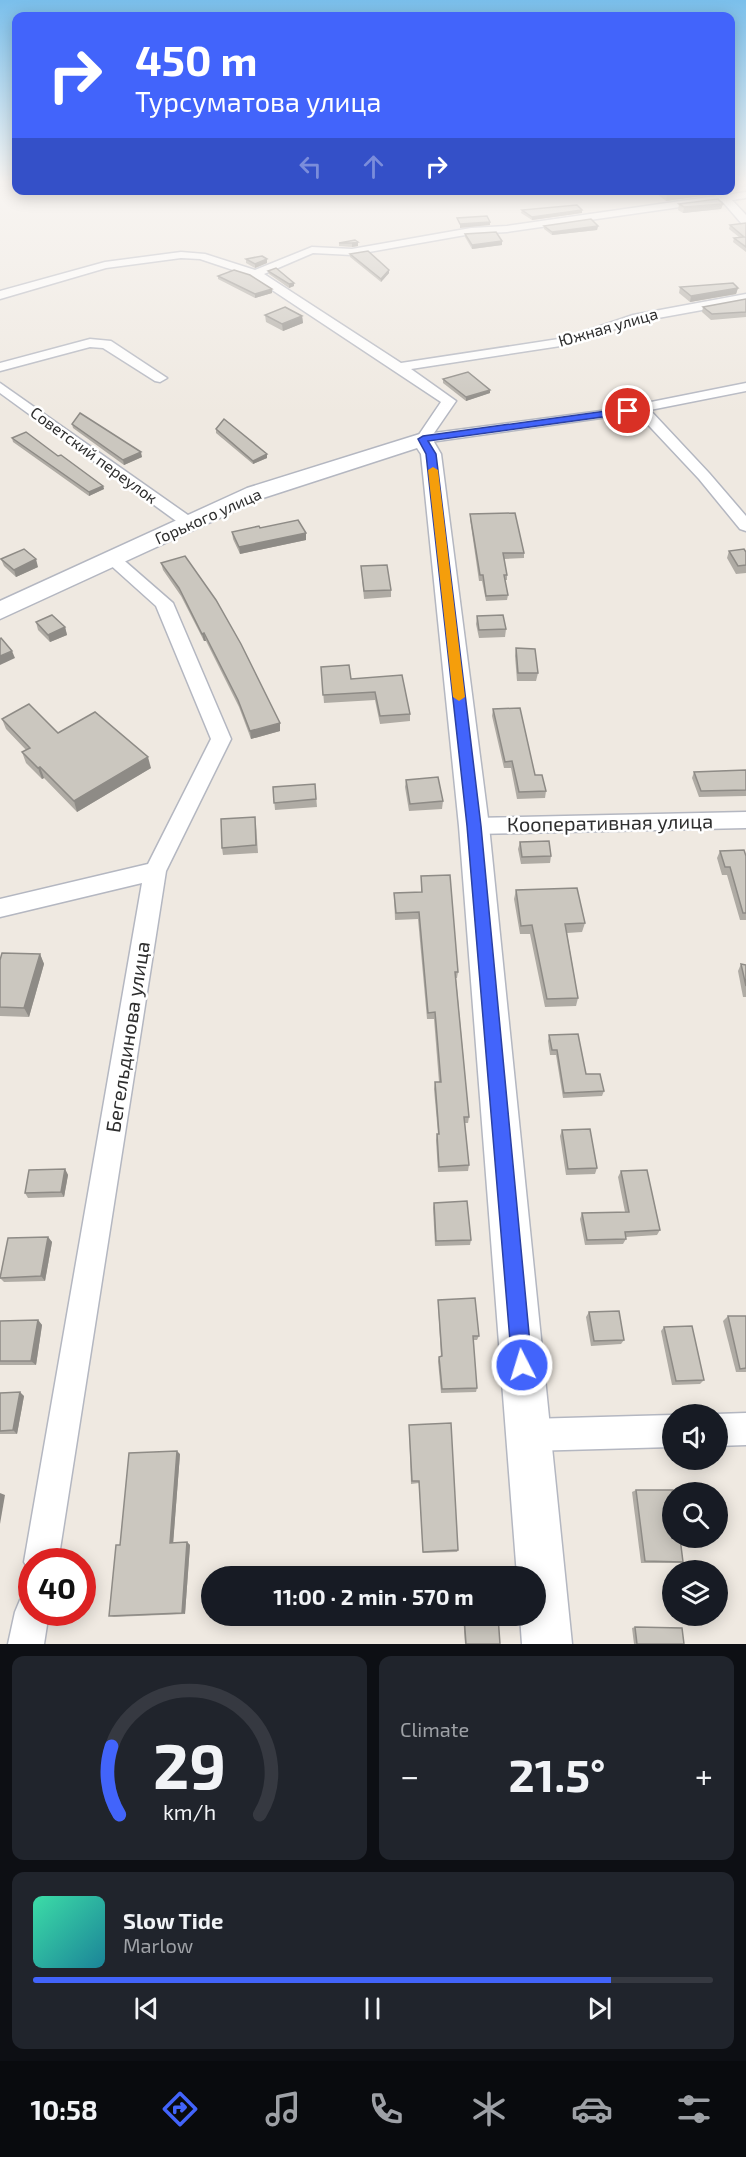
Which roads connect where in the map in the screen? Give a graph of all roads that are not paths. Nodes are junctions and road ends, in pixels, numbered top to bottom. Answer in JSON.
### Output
{"nodes":[{"id":1,"x":138,"y":261,"type":"edge"},
{"id":2,"x":217,"y":261,"type":"edge"},
{"id":3,"x":287,"y":261,"type":"edge"},
{"id":4,"x":255,"y":274,"type":"junction"},
{"id":5,"x":0,"y":294,"type":"edge"},
{"id":6,"x":746,"y":298,"type":"edge"},
{"id":7,"x":0,"y":367,"type":"edge"},
{"id":8,"x":399,"y":367,"type":"junction"},
{"id":9,"x":160,"y":378,"type":"dead end"},
{"id":10,"x":0,"y":387,"type":"edge"},
{"id":11,"x":746,"y":387,"type":"edge"},
{"id":12,"x":640,"y":408,"type":"junction"},
{"id":13,"x":423,"y":439,"type":"junction"},
{"id":14,"x":189,"y":524,"type":"junction"},
{"id":15,"x":746,"y":526,"type":"edge"},
{"id":16,"x":113,"y":559,"type":"junction"},
{"id":17,"x":0,"y":611,"type":"edge"},
{"id":18,"x":746,"y":820,"type":"edge"},
{"id":19,"x":474,"y":826,"type":"junction"},
{"id":20,"x":155,"y":871,"type":"junction"},
{"id":21,"x":0,"y":908,"type":"edge"},
{"id":22,"x":746,"y":1429,"type":"edge"},
{"id":23,"x":728,"y":1430,"type":"edge"},
{"id":24,"x":662,"y":1431,"type":"edge"},
{"id":25,"x":529,"y":1436,"type":"junction"},
{"id":26,"x":43,"y":1548,"type":"edge"},
{"id":27,"x":29,"y":1626,"type":"edge"},
{"id":28,"x":26,"y":1644,"type":"edge"},
{"id":29,"x":548,"y":1644,"type":"edge"}],
"edges":[{"from":1,"to":5,"type":"street"},
{"from":2,"to":4,"type":"street"},
{"from":3,"to":4,"type":"street"},
{"from":4,"to":8,"type":"street"},
{"from":6,"to":8,"type":"street","name":"Южная улица"},
{"from":7,"to":9,"type":"street"},
{"from":8,"to":13,"type":"street"},
{"from":10,"to":14,"type":"street","name":"Советский переулок"},
{"from":11,"to":12,"type":"street"},
{"from":12,"to":13,"type":"street"},
{"from":12,"to":15,"type":"street"},
{"from":13,"to":14,"type":"street","name":"Горького улица"},
{"from":13,"to":19,"type":"street"},
{"from":14,"to":16,"type":"street","name":"Горького улица"},
{"from":16,"to":17,"type":"street","name":"Горького улица"},
{"from":16,"to":20,"type":"street","name":"Бегельдинова улица"},
{"from":18,"to":19,"type":"street","name":"Кооперативная улица"},
{"from":19,"to":25,"type":"street"},
{"from":20,"to":21,"type":"street"},
{"from":20,"to":26,"type":"street","name":"Бегельдинова улица"},
{"from":22,"to":23,"type":"street"},
{"from":24,"to":25,"type":"street"},
{"from":25,"to":29,"type":"street"},
{"from":27,"to":28,"type":"street"}]}
